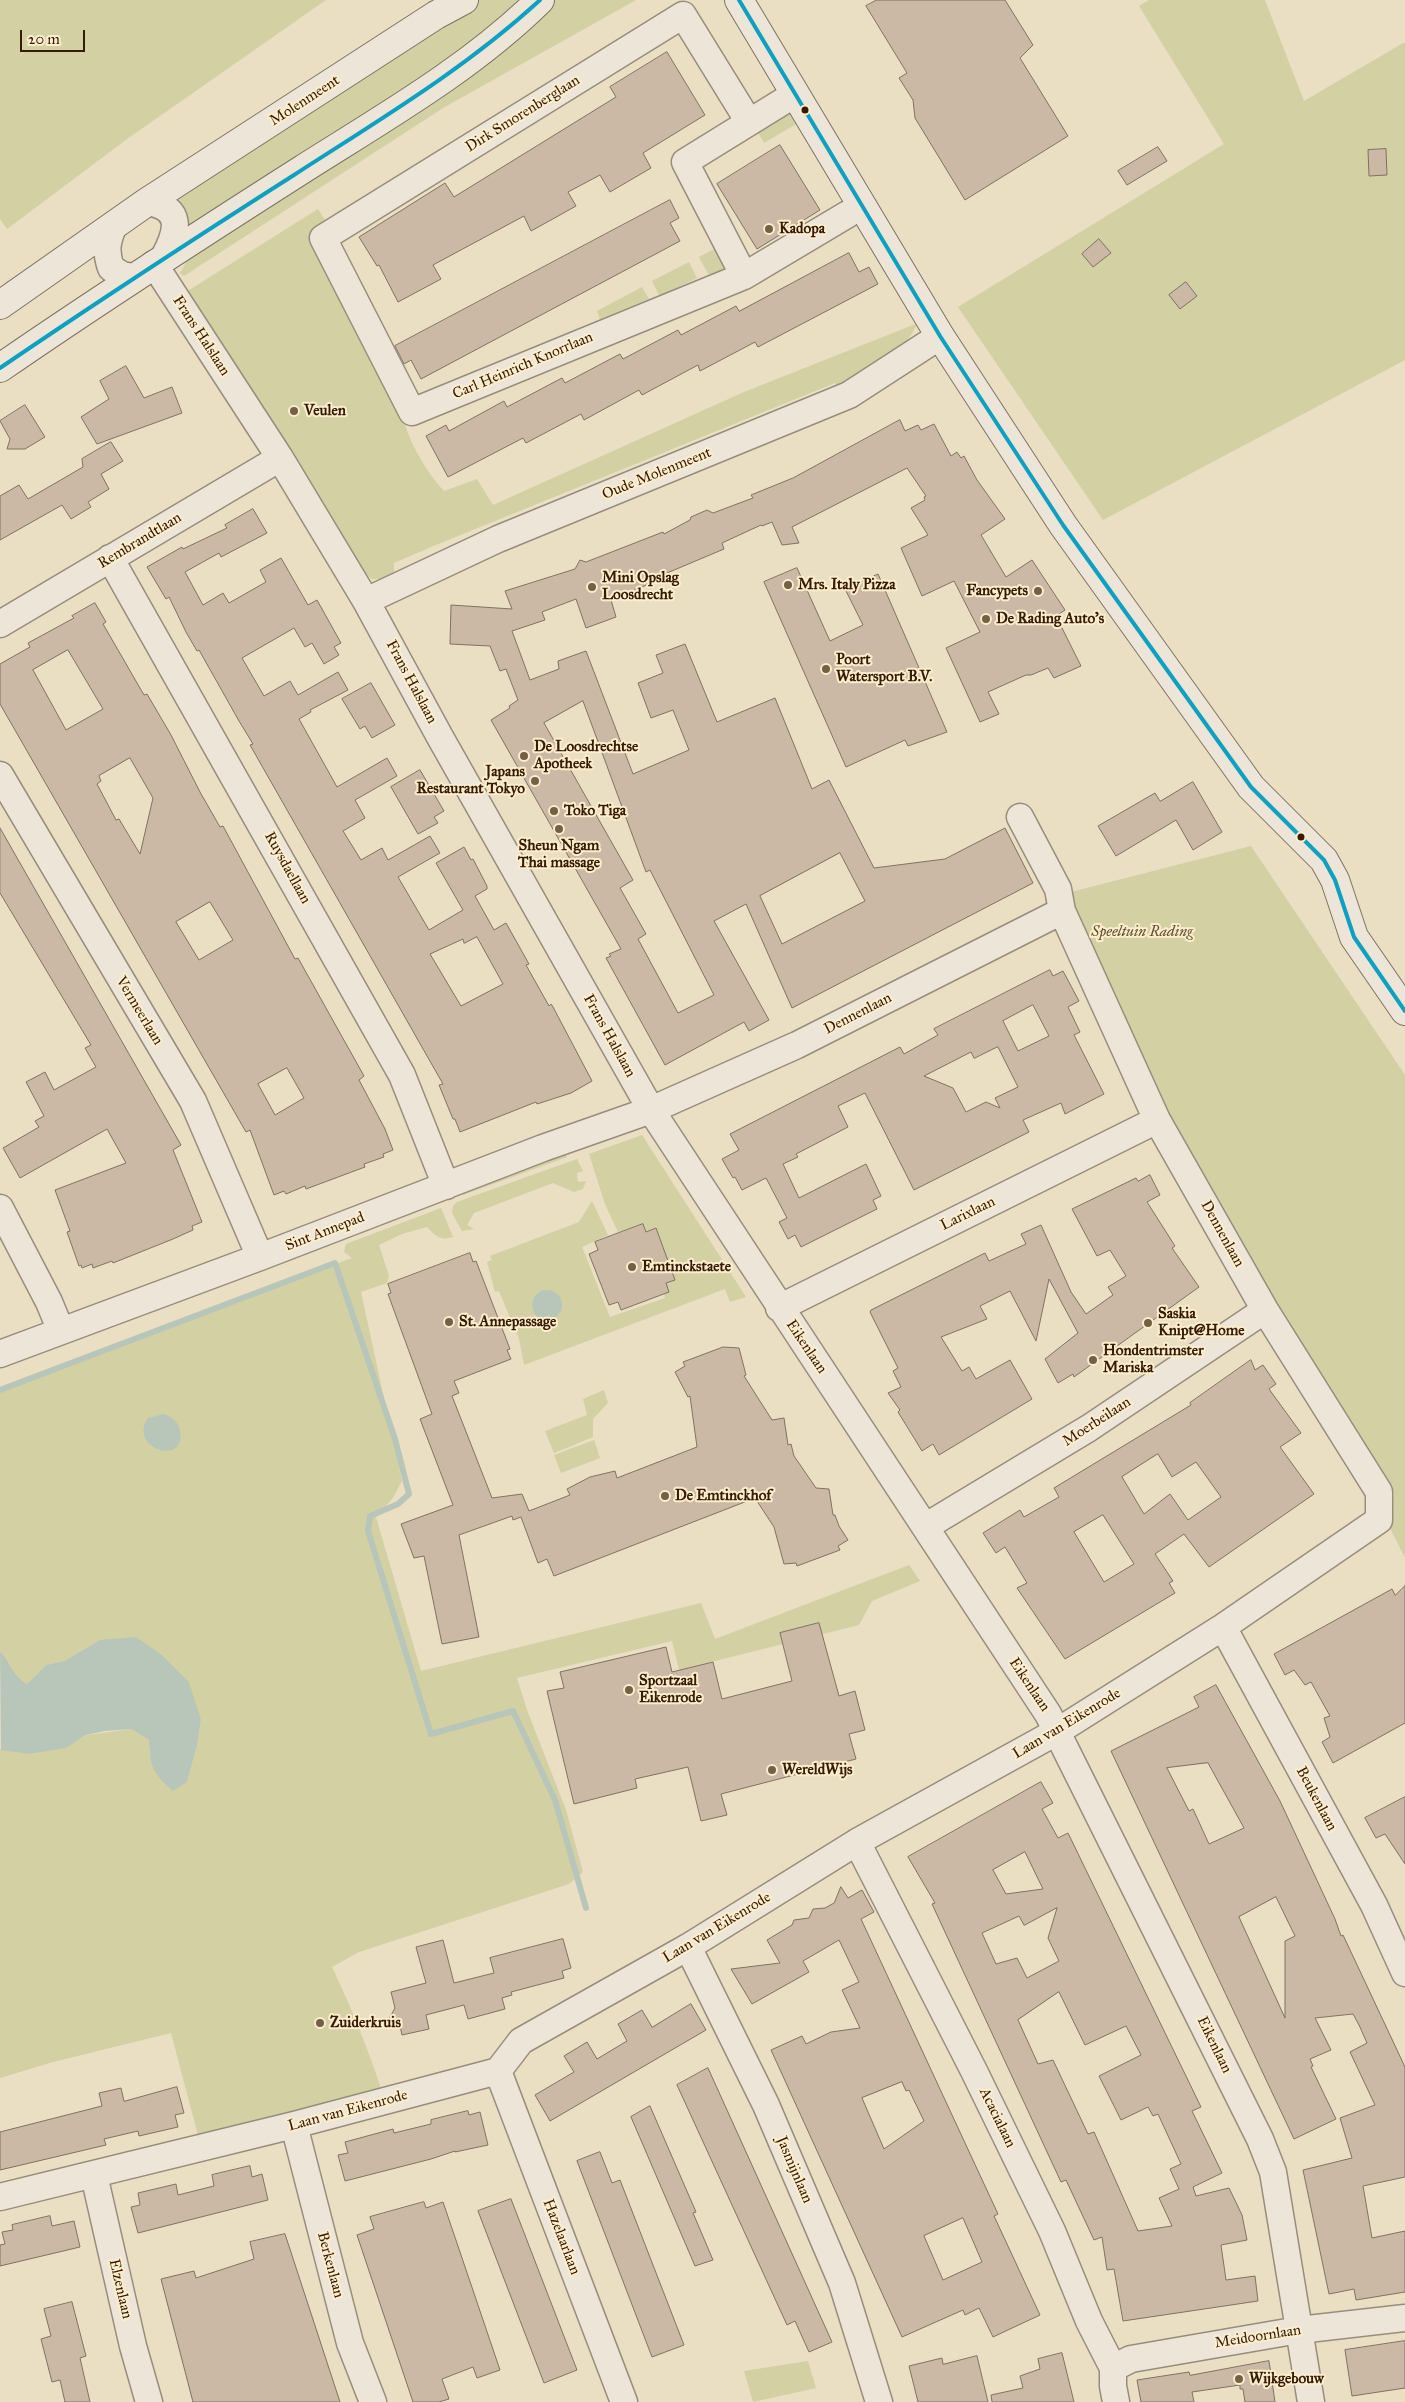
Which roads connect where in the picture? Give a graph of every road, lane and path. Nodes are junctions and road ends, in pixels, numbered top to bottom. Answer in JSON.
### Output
{"nodes":[{"id":1,"x":464,"y":0,"type":"edge"},
{"id":2,"x":540,"y":0,"type":"edge"},
{"id":3,"x":739,"y":0,"type":"edge"},
{"id":4,"x":794,"y":94,"type":"junction"},
{"id":5,"x":749,"y":122,"type":"junction"},
{"id":6,"x":147,"y":202,"type":"junction"},
{"id":7,"x":848,"y":214,"type":"dead end"},
{"id":8,"x":114,"y":225,"type":"junction"},
{"id":9,"x":151,"y":266,"type":"junction"},
{"id":10,"x":744,"y":276,"type":"junction"},
{"id":11,"x":0,"y":305,"type":"edge"},
{"id":12,"x":356,"y":308,"type":"joint"},
{"id":13,"x":940,"y":336,"type":"junction"},
{"id":14,"x":0,"y":368,"type":"edge"},
{"id":15,"x":280,"y":458,"type":"junction"},
{"id":16,"x":110,"y":558,"type":"junction"},
{"id":17,"x":366,"y":601,"type":"junction"},
{"id":18,"x":0,"y":624,"type":"edge"},
{"id":19,"x":0,"y":775,"type":"edge"},
{"id":20,"x":1020,"y":817,"type":"dead end"},
{"id":21,"x":1062,"y":911,"type":"junction"},
{"id":22,"x":1405,"y":1011,"type":"edge"},
{"id":23,"x":651,"y":1110,"type":"junction"},
{"id":24,"x":1157,"y":1120,"type":"junction"},
{"id":25,"x":446,"y":1186,"type":"junction"},
{"id":26,"x":0,"y":1208,"type":"edge"},
{"id":27,"x":260,"y":1257,"type":"junction"},
{"id":28,"x":779,"y":1308,"type":"junction"},
{"id":29,"x":1265,"y":1310,"type":"junction"},
{"id":30,"x":61,"y":1331,"type":"junction"},
{"id":31,"x":0,"y":1354,"type":"edge"},
{"id":32,"x":1379,"y":1520,"type":"joint"},
{"id":33,"x":925,"y":1527,"type":"junction"},
{"id":34,"x":1223,"y":1627,"type":"junction"},
{"id":35,"x":1058,"y":1731,"type":"junction"},
{"id":36,"x":857,"y":1842,"type":"junction"},
{"id":37,"x":688,"y":1947,"type":"junction"},
{"id":38,"x":1405,"y":1973,"type":"edge"},
{"id":39,"x":498,"y":2071,"type":"junction"},
{"id":40,"x":294,"y":2125,"type":"junction"},
{"id":41,"x":94,"y":2175,"type":"junction"},
{"id":42,"x":0,"y":2197,"type":"edge"},
{"id":43,"x":1405,"y":2318,"type":"edge"},
{"id":44,"x":1299,"y":2330,"type":"junction"},
{"id":45,"x":1113,"y":2368,"type":"junction"},
{"id":46,"x":149,"y":2402,"type":"edge"},
{"id":47,"x":373,"y":2402,"type":"edge"},
{"id":48,"x":624,"y":2402,"type":"edge"},
{"id":49,"x":879,"y":2402,"type":"edge"},
{"id":50,"x":1116,"y":2402,"type":"edge"},
{"id":51,"x":1311,"y":2402,"type":"edge"}],
"edges":[{"from":1,"to":6,"type":"main road","name":"Molenmeent"},
{"from":2,"to":9,"type":"main road"},
{"from":3,"to":4,"type":"main road"},
{"from":4,"to":5,"type":"street"},
{"from":4,"to":13,"type":"main road"},
{"from":5,"to":10,"type":"street"},
{"from":5,"to":12,"type":"street","name":"Dirk Smorenberglaan"},
{"from":6,"to":8,"type":"main road","name":"Molenmeent"},
{"from":6,"to":9,"type":"street"},
{"from":7,"to":10,"type":"street","name":"Carl Heinrich Knorrlaan"},
{"from":8,"to":9,"type":"street"},
{"from":8,"to":11,"type":"main road","name":"Molenmeent"},
{"from":9,"to":14,"type":"main road"},
{"from":9,"to":15,"type":"street","name":"Frans Halslaan"},
{"from":10,"to":12,"type":"street","name":"Carl Heinrich Knorrlaan"},
{"from":13,"to":17,"type":"street","name":"Oude Molenmeent"},
{"from":13,"to":22,"type":"main road"},
{"from":15,"to":16,"type":"street","name":"Rembrandtlaan"},
{"from":15,"to":17,"type":"street","name":"Frans Halslaan"},
{"from":16,"to":18,"type":"street","name":"Rembrandtlaan"},
{"from":16,"to":25,"type":"street","name":"Ruysdaellaan"},
{"from":17,"to":23,"type":"street","name":"Frans Halslaan"},
{"from":19,"to":27,"type":"street","name":"Vermeerlaan"},
{"from":20,"to":21,"type":"street","name":"Dennenlaan"},
{"from":21,"to":23,"type":"street","name":"Dennenlaan"},
{"from":21,"to":24,"type":"street","name":"Dennenlaan"},
{"from":23,"to":25,"type":"street","name":"Sint Annepad"},
{"from":23,"to":28,"type":"street","name":"Eikenlaan"},
{"from":24,"to":28,"type":"street","name":"Larixlaan"},
{"from":24,"to":29,"type":"street","name":"Dennenlaan"},
{"from":25,"to":27,"type":"street","name":"Sint Annepad"},
{"from":26,"to":30,"type":"street"},
{"from":27,"to":30,"type":"street","name":"Sint Annepad"},
{"from":28,"to":33,"type":"street","name":"Eikenlaan"},
{"from":29,"to":32,"type":"street","name":"Dennenlaan"},
{"from":29,"to":33,"type":"street","name":"Moerbeilaan"},
{"from":30,"to":31,"type":"street","name":"Sint Annepad"},
{"from":32,"to":34,"type":"street","name":"Laan van Eikenrode"},
{"from":33,"to":35,"type":"street","name":"Eikenlaan"},
{"from":34,"to":35,"type":"street","name":"Laan van Eikenrode"},
{"from":34,"to":38,"type":"street","name":"Beukenlaan"},
{"from":35,"to":36,"type":"street","name":"Laan van Eikenrode"},
{"from":35,"to":44,"type":"street","name":"Eikenlaan"},
{"from":36,"to":37,"type":"street","name":"Laan van Eikenrode"},
{"from":36,"to":45,"type":"street","name":"Acacialaan"},
{"from":37,"to":39,"type":"street","name":"Laan van Eikenrode"},
{"from":37,"to":49,"type":"street","name":"Jasmijnlaan"},
{"from":39,"to":40,"type":"street","name":"Laan van Eikenrode"},
{"from":39,"to":48,"type":"street","name":"Hazelaarlaan"},
{"from":40,"to":41,"type":"street","name":"Laan van Eikenrode"},
{"from":40,"to":47,"type":"street","name":"Berkenlaan"},
{"from":41,"to":42,"type":"street","name":"Laan van Eikenrode"},
{"from":41,"to":46,"type":"street","name":"Elzenlaan"},
{"from":43,"to":44,"type":"street","name":"Meidoornlaan"},
{"from":44,"to":45,"type":"street","name":"Meidoornlaan"},
{"from":44,"to":51,"type":"street","name":"Eikenlaan"},
{"from":45,"to":50,"type":"street","name":"Acacialaan"}]}
